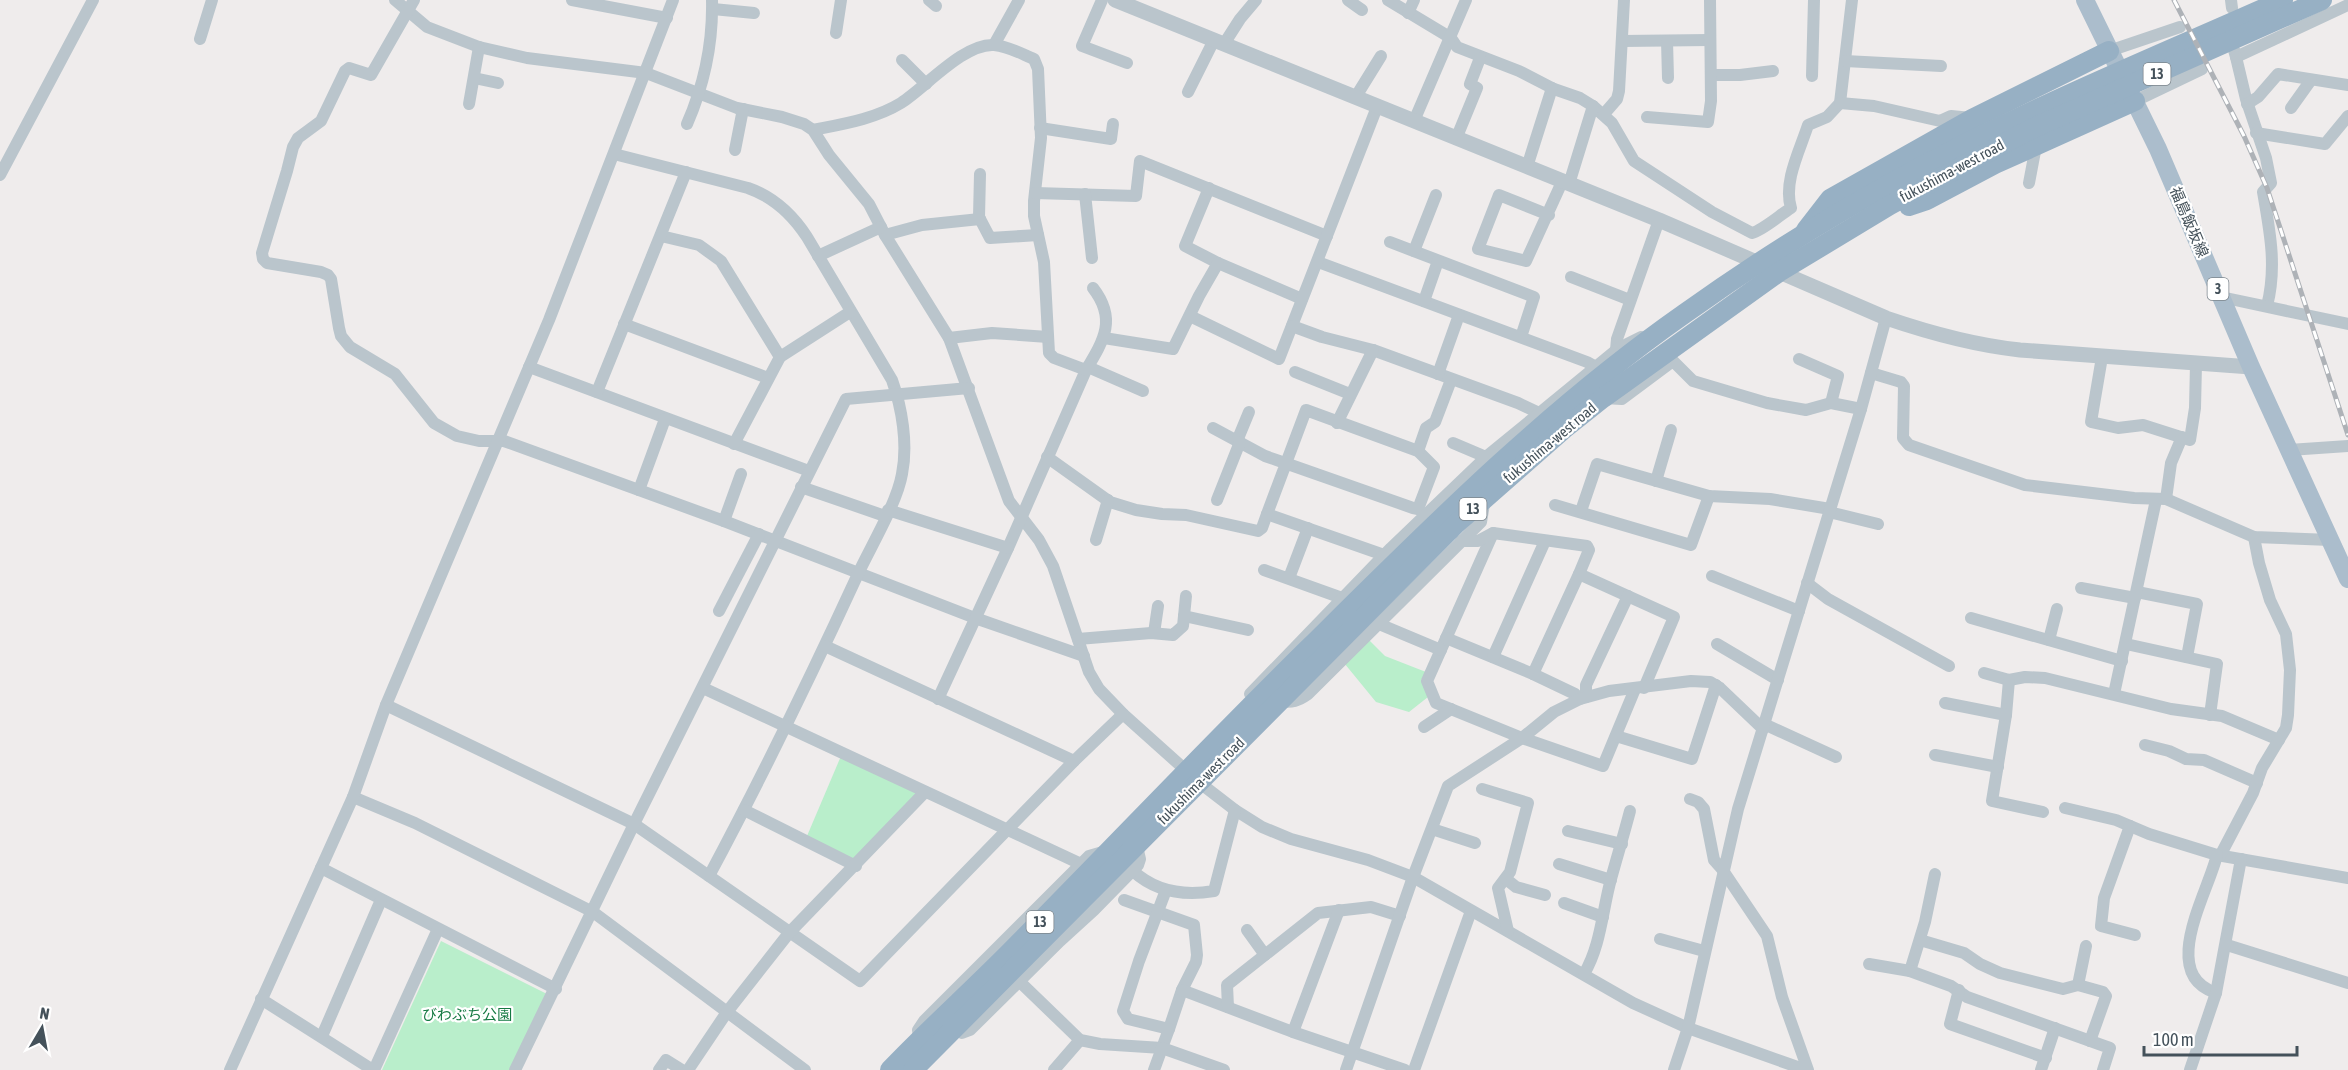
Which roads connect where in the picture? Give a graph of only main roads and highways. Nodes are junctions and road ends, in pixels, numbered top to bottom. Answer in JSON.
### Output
{"nodes":[{"id":1,"x":2085,"y":0,"type":"edge"},
{"id":2,"x":2283,"y":0,"type":"edge"},
{"id":3,"x":2322,"y":0,"type":"edge"},
{"id":4,"x":2109,"y":51,"type":"junction"},
{"id":5,"x":2135,"y":101,"type":"junction"},
{"id":6,"x":1988,"y":143,"type":"junction"},
{"id":7,"x":1890,"y":205,"type":"junction"},
{"id":8,"x":1801,"y":237,"type":"junction"},
{"id":9,"x":2348,"y":579,"type":"edge"},
{"id":10,"x":1193,"y":776,"type":"junction"},
{"id":11,"x":890,"y":1070,"type":"edge"},
{"id":12,"x":913,"y":1070,"type":"edge"}],
"edges":[{"from":1,"to":4,"type":"main road","name":"福島飯坂線","number":"3"},
{"from":2,"to":6,"type":"highway","name":"fukushima-west road","number":"13"},
{"from":3,"to":6,"type":"highway","name":"fukushima-west road","number":"13"},
{"from":4,"to":5,"type":"main road","name":"福島飯坂線","number":"3"},
{"from":4,"to":8,"type":"highway"},
{"from":5,"to":7,"type":"highway"},
{"from":5,"to":9,"type":"main road","name":"福島飯坂線","number":"3"},
{"from":6,"to":7,"type":"highway","name":"fukushima-west road","number":"13"},
{"from":6,"to":8,"type":"highway","name":"fukushima-west road","number":"13"},
{"from":7,"to":10,"type":"highway","name":"fukushima-west road","number":"13"},
{"from":8,"to":10,"type":"highway","name":"fukushima-west road","number":"13"},
{"from":10,"to":11,"type":"highway","name":"fukushima-west road","number":"13"},
{"from":10,"to":12,"type":"highway","name":"fukushima-west road","number":"13"}]}
